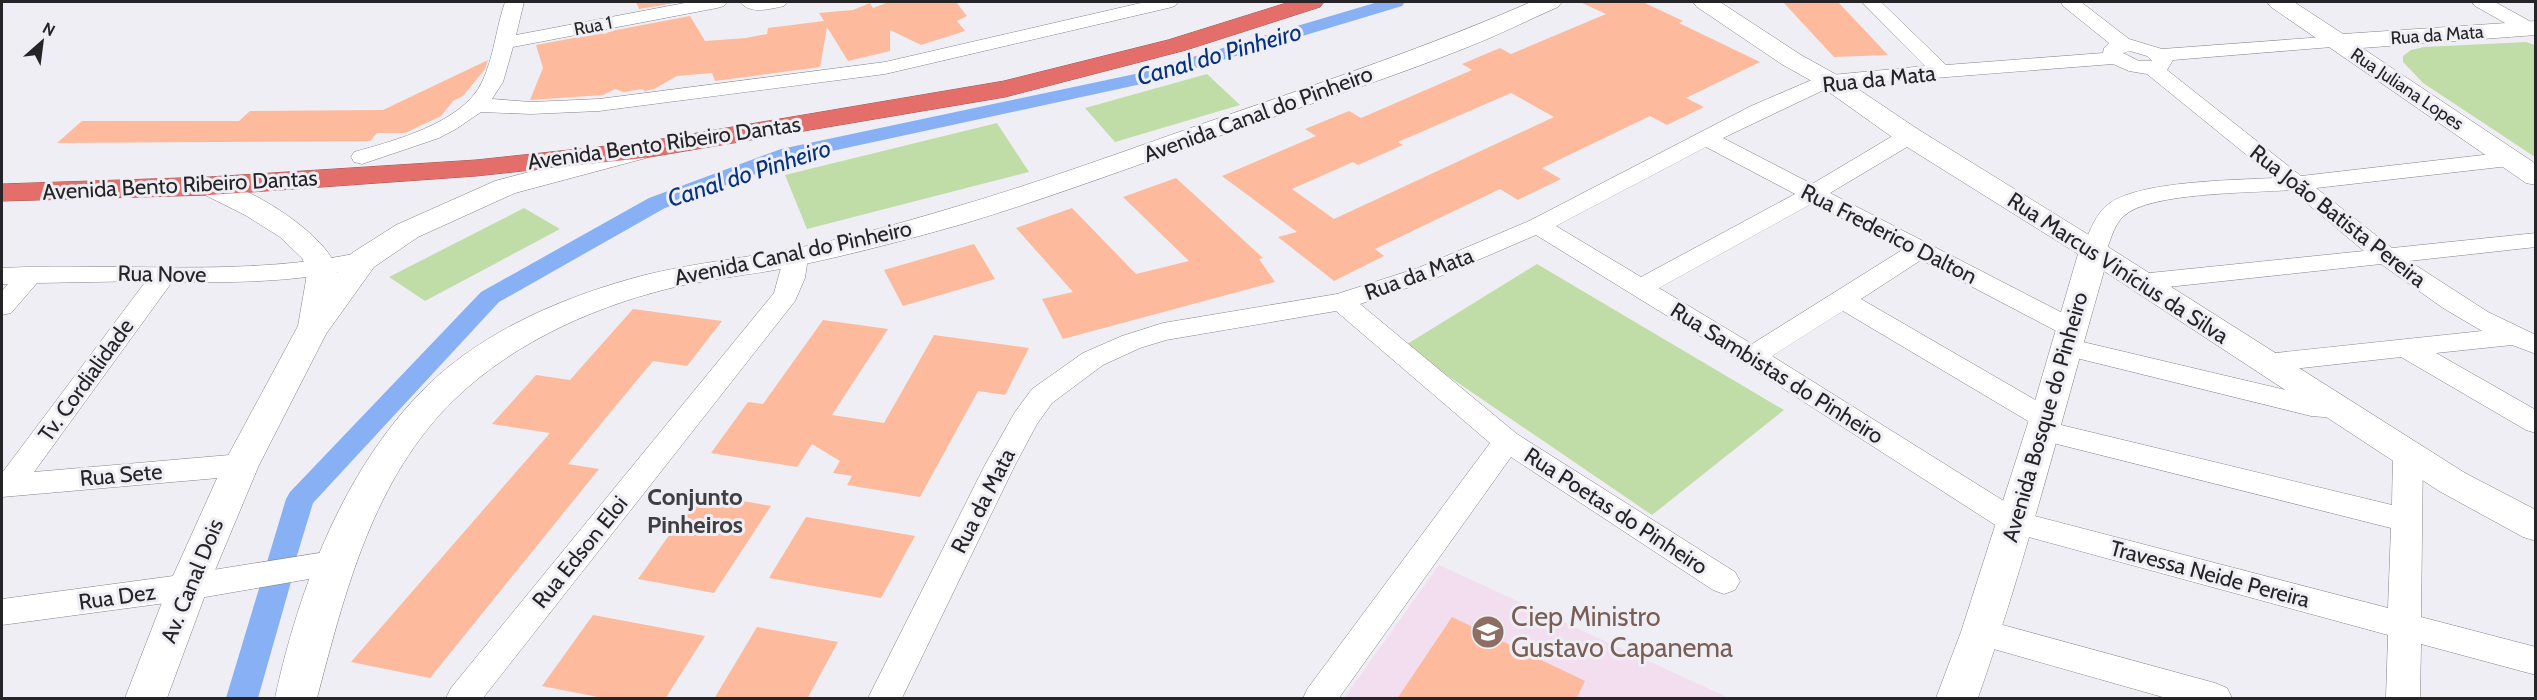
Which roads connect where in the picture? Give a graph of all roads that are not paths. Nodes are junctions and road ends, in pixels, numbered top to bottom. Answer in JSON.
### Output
{"nodes":[{"id":1,"x":514,"y":2,"type":"edge"},
{"id":2,"x":717,"y":2,"type":"edge"},
{"id":3,"x":750,"y":2,"type":"edge"},
{"id":4,"x":777,"y":2,"type":"edge"},
{"id":5,"x":1168,"y":2,"type":"edge"},
{"id":6,"x":1258,"y":2,"type":"edge"},
{"id":7,"x":1312,"y":2,"type":"edge"},
{"id":8,"x":1551,"y":2,"type":"edge"},
{"id":9,"x":1705,"y":2,"type":"edge"},
{"id":10,"x":1871,"y":2,"type":"edge"},
{"id":11,"x":2070,"y":2,"type":"edge"},
{"id":12,"x":2279,"y":2,"type":"edge"},
{"id":13,"x":2482,"y":2,"type":"edge"},
{"id":14,"x":2531,"y":28,"type":"edge"},
{"id":15,"x":2337,"y":42,"type":"junction"},
{"id":16,"x":505,"y":43,"type":"junction"},
{"id":17,"x":2120,"y":52,"type":"junction"},
{"id":18,"x":2156,"y":61,"type":"junction"},
{"id":19,"x":1942,"y":72,"type":"junction"},
{"id":20,"x":1828,"y":80,"type":"junction"},
{"id":21,"x":476,"y":105,"type":"junction"},
{"id":22,"x":1909,"y":136,"type":"junction"},
{"id":23,"x":1707,"y":139,"type":"junction"},
{"id":24,"x":644,"y":150,"type":"junction"},
{"id":25,"x":362,"y":157,"type":"junction"},
{"id":26,"x":2509,"y":159,"type":"junction"},
{"id":27,"x":2,"y":172,"type":"edge"},
{"id":28,"x":2535,"y":177,"type":"edge"},
{"id":29,"x":2296,"y":183,"type":"junction"},
{"id":30,"x":209,"y":186,"type":"junction"},
{"id":31,"x":2,"y":193,"type":"edge"},
{"id":32,"x":1812,"y":194,"type":"junction"},
{"id":33,"x":1538,"y":226,"type":"junction"},
{"id":34,"x":2535,"y":240,"type":"edge"},
{"id":35,"x":1920,"y":250,"type":"junction"},
{"id":36,"x":2094,"y":251,"type":"junction"},
{"id":37,"x":795,"y":257,"type":"junction"},
{"id":38,"x":2388,"y":257,"type":"junction"},
{"id":39,"x":363,"y":260,"type":"junction"},
{"id":40,"x":322,"y":269,"type":"junction"},
{"id":41,"x":165,"y":273,"type":"junction"},
{"id":42,"x":30,"y":275,"type":"junction"},
{"id":43,"x":2,"y":276,"type":"edge"},
{"id":44,"x":2140,"y":282,"type":"junction"},
{"id":45,"x":1640,"y":288,"type":"junction"},
{"id":46,"x":1842,"y":299,"type":"junction"},
{"id":47,"x":1341,"y":302,"type":"junction"},
{"id":48,"x":2,"y":307,"type":"edge"},
{"id":49,"x":313,"y":329,"type":"junction"},
{"id":50,"x":2068,"y":337,"type":"junction"},
{"id":51,"x":2530,"y":342,"type":"edge"},
{"id":52,"x":2406,"y":348,"type":"junction"},
{"id":53,"x":1752,"y":356,"type":"junction"},
{"id":54,"x":2266,"y":363,"type":"junction"},
{"id":55,"x":2336,"y":408,"type":"junction"},
{"id":56,"x":2535,"y":423,"type":"edge"},
{"id":57,"x":2044,"y":425,"type":"junction"},
{"id":58,"x":1507,"y":441,"type":"junction"},
{"id":59,"x":2408,"y":454,"type":"junction"},
{"id":60,"x":241,"y":465,"type":"junction"},
{"id":61,"x":5,"y":486,"type":"edge"},
{"id":62,"x":2408,"y":521,"type":"junction"},
{"id":63,"x":2014,"y":522,"type":"junction"},
{"id":64,"x":2535,"y":527,"type":"edge"},
{"id":65,"x":338,"y":562,"type":"junction"},
{"id":66,"x":1724,"y":581,"type":"dead end"},
{"id":67,"x":188,"y":587,"type":"junction"},
{"id":68,"x":2,"y":612,"type":"edge"},
{"id":69,"x":2406,"y":626,"type":"junction"},
{"id":70,"x":1981,"y":632,"type":"junction"},
{"id":71,"x":2535,"y":661,"type":"edge"},
{"id":72,"x":298,"y":698,"type":"edge"},
{"id":73,"x":146,"y":699,"type":"edge"},
{"id":74,"x":463,"y":699,"type":"edge"},
{"id":75,"x":885,"y":699,"type":"edge"},
{"id":76,"x":1320,"y":699,"type":"edge"},
{"id":77,"x":1957,"y":699,"type":"edge"},
{"id":78,"x":2215,"y":699,"type":"edge"},
{"id":79,"x":2403,"y":699,"type":"edge"}],
"edges":[{"from":1,"to":16,"type":"street"},
{"from":2,"to":16,"type":"street","name":"Rua 1"},
{"from":3,"to":4,"type":"street"},
{"from":5,"to":21,"type":"street"},
{"from":6,"to":25,"type":"highway","name":"Avenida Bento Ribeiro Dantas"},
{"from":7,"to":24,"type":"highway","name":"Avenida Bento Ribeiro Dantas"},
{"from":8,"to":37,"type":"street","name":"Avenida Canal do Pinheiro"},
{"from":9,"to":20,"type":"street","name":"Rua Marcus Vinícius da Silva"},
{"from":10,"to":19,"type":"street"},
{"from":11,"to":17,"type":"street"},
{"from":12,"to":15,"type":"street","name":"Rua Juliana Lopes"},
{"from":13,"to":14,"type":"street"},
{"from":14,"to":15,"type":"street","name":"Rua da Mata"},
{"from":15,"to":18,"type":"street","name":"Rua da Mata"},
{"from":15,"to":26,"type":"street","name":"Rua Juliana Lopes"},
{"from":16,"to":21,"type":"street"},
{"from":17,"to":18,"type":"street"},
{"from":17,"to":19,"type":"street","name":"Rua da Mata"},
{"from":18,"to":29,"type":"street","name":"Rua João Batista Pereira"},
{"from":19,"to":20,"type":"street","name":"Rua da Mata"},
{"from":20,"to":22,"type":"street","name":"Rua Marcus Vinícius da Silva"},
{"from":20,"to":23,"type":"street","name":"Rua da Mata"},
{"from":21,"to":25,"type":"street"},
{"from":22,"to":32,"type":"street"},
{"from":22,"to":36,"type":"street","name":"Rua Marcus Vinícius da Silva"},
{"from":23,"to":32,"type":"street","name":"Rua Frederico Dalton"},
{"from":23,"to":33,"type":"street","name":"Rua da Mata"},
{"from":24,"to":30,"type":"highway","name":"Avenida Bento Ribeiro Dantas"},
{"from":24,"to":39,"type":"street"},
{"from":25,"to":27,"type":"highway","name":"Avenida Bento Ribeiro Dantas"},
{"from":26,"to":28,"type":"street","name":"Rua Juliana Lopes"},
{"from":26,"to":29,"type":"street","name":"Avenida Bosque do Pinheiro"},
{"from":29,"to":36,"type":"street","name":"Avenida Bosque do Pinheiro"},
{"from":29,"to":38,"type":"street","name":"Rua João Batista Pereira"},
{"from":30,"to":31,"type":"highway","name":"Avenida Bento Ribeiro Dantas"},
{"from":30,"to":40,"type":"street"},
{"from":32,"to":35,"type":"street","name":"Rua Frederico Dalton"},
{"from":32,"to":45,"type":"street"},
{"from":33,"to":45,"type":"street","name":"Rua Sambistas do Pinheiro"},
{"from":33,"to":47,"type":"street","name":"Rua da Mata"},
{"from":34,"to":38,"type":"street"},
{"from":35,"to":46,"type":"street"},
{"from":35,"to":50,"type":"street","name":"Rua Frederico Dalton"},
{"from":36,"to":44,"type":"street","name":"Rua Marcus Vinícius da Silva"},
{"from":36,"to":50,"type":"street","name":"Avenida Bosque do Pinheiro"},
{"from":37,"to":65,"type":"street","name":"Avenida Canal do Pinheiro"},
{"from":37,"to":74,"type":"street","name":"Rua Edson Eloi"},
{"from":38,"to":44,"type":"street"},
{"from":38,"to":51,"type":"street","name":"Rua João Batista Pereira"},
{"from":39,"to":40,"type":"street","name":"Rua Nove"},
{"from":39,"to":49,"type":"street"},
{"from":40,"to":41,"type":"street","name":"Rua Nove"},
{"from":40,"to":49,"type":"street"},
{"from":41,"to":42,"type":"street","name":"Rua Nove"},
{"from":41,"to":61,"type":"street","name":"Tv. Cordialidade"},
{"from":42,"to":43,"type":"street","name":"Rua Nove"},
{"from":42,"to":48,"type":"street"},
{"from":44,"to":54,"type":"street","name":"Rua Marcus Vinícius da Silva"},
{"from":45,"to":53,"type":"street","name":"Rua Sambistas do Pinheiro"},
{"from":46,"to":53,"type":"street"},
{"from":46,"to":57,"type":"street"},
{"from":47,"to":58,"type":"street","name":"Rua Poetas do Pinheiro"},
{"from":47,"to":75,"type":"street","name":"Rua da Mata"},
{"from":49,"to":60,"type":"street","name":"Av. Canal Dois"},
{"from":50,"to":55,"type":"street","name":"Rua Frederico Dalton"},
{"from":50,"to":57,"type":"street","name":"Avenida Bosque do Pinheiro"},
{"from":51,"to":52,"type":"street"},
{"from":52,"to":54,"type":"street"},
{"from":52,"to":56,"type":"street"},
{"from":53,"to":63,"type":"street","name":"Rua Sambistas do Pinheiro"},
{"from":54,"to":55,"type":"street","name":"Rua Marcus Vinícius da Silva"},
{"from":55,"to":59,"type":"street","name":"Rua Marcus Vinícius da Silva"},
{"from":57,"to":62,"type":"street"},
{"from":57,"to":63,"type":"street","name":"Avenida Bosque do Pinheiro"},
{"from":58,"to":66,"type":"street","name":"Rua Poetas do Pinheiro"},
{"from":58,"to":76,"type":"street"},
{"from":59,"to":62,"type":"street"},
{"from":59,"to":64,"type":"street","name":"Rua Marcus Vinícius da Silva"},
{"from":60,"to":61,"type":"street","name":"Rua Sete"},
{"from":60,"to":67,"type":"street","name":"Av. Canal Dois"},
{"from":62,"to":69,"type":"street"},
{"from":63,"to":69,"type":"street","name":"Travessa Neide Pereira"},
{"from":63,"to":70,"type":"street","name":"Avenida Bosque do Pinheiro"},
{"from":65,"to":67,"type":"street","name":"Rua Dez"},
{"from":65,"to":72,"type":"street","name":"Avenida Canal do Pinheiro"},
{"from":67,"to":68,"type":"street","name":"Rua Dez"},
{"from":67,"to":73,"type":"street","name":"Av. Canal Dois"},
{"from":69,"to":71,"type":"street","name":"Travessa Neide Pereira"},
{"from":69,"to":79,"type":"street"},
{"from":70,"to":77,"type":"street","name":"Avenida Bosque do Pinheiro"},
{"from":70,"to":78,"type":"street"}]}
